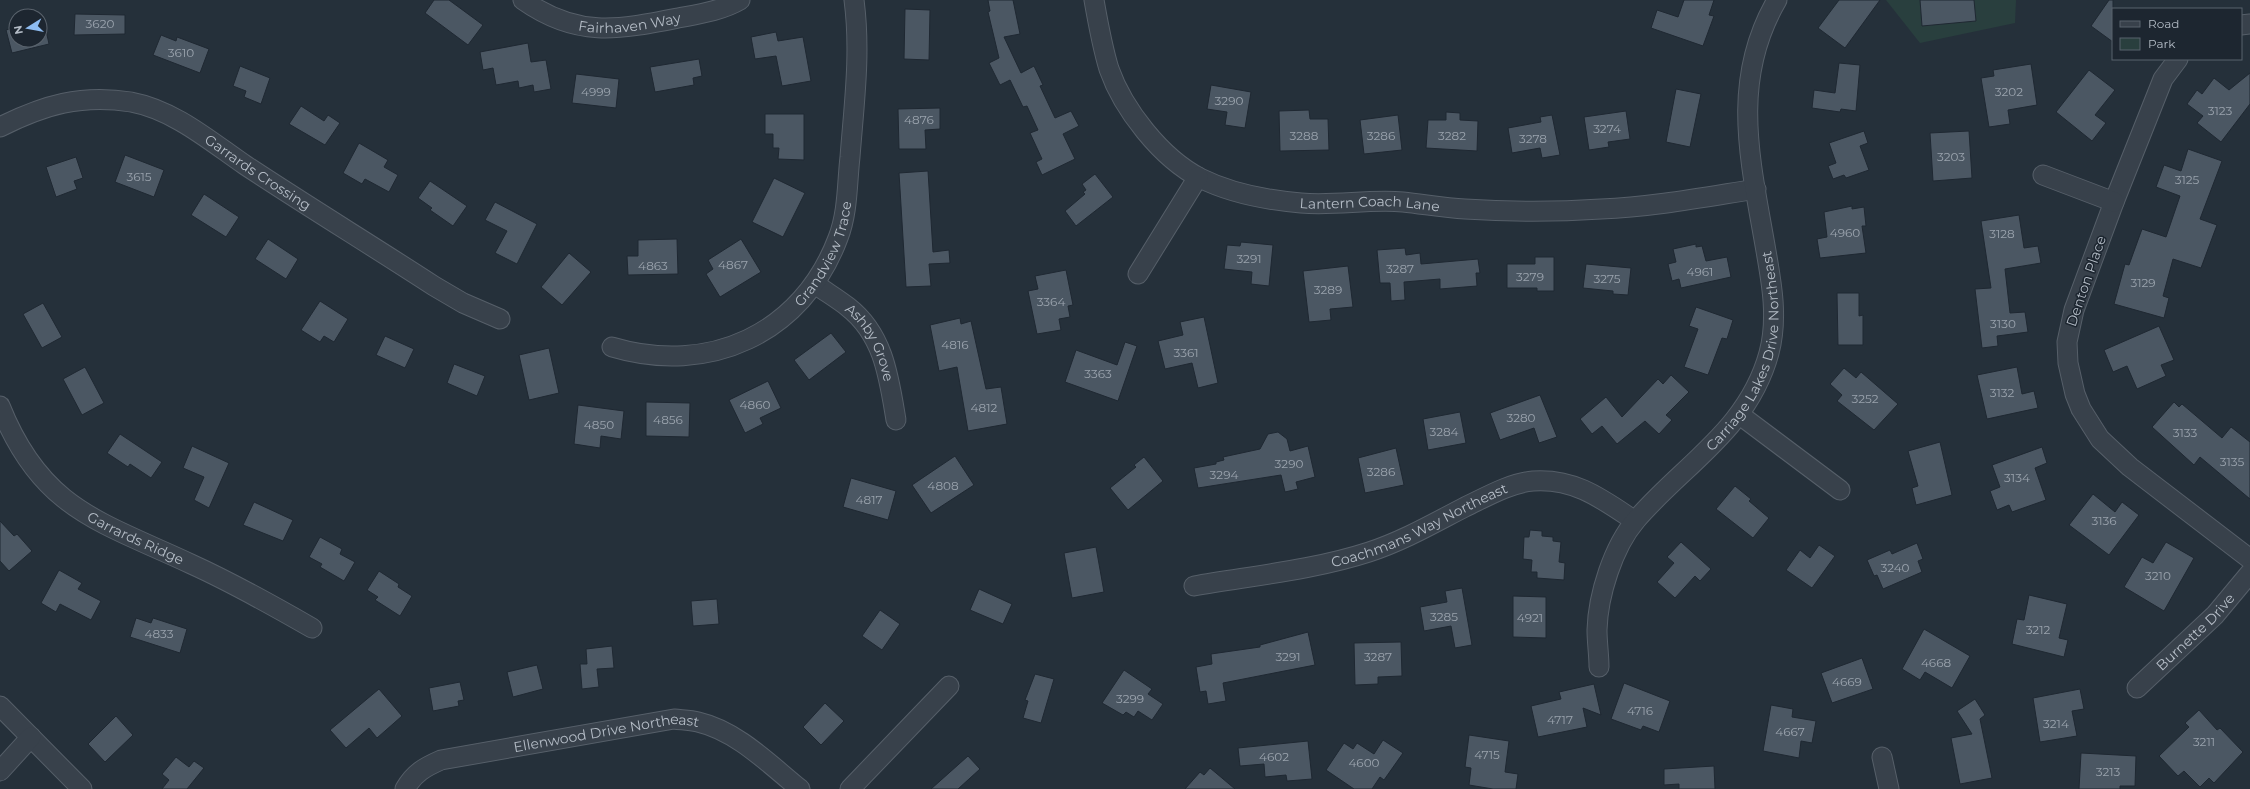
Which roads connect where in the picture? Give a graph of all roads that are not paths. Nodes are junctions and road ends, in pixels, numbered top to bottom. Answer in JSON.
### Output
{"nodes":[{"id":1,"x":523,"y":0,"type":"edge"},
{"id":2,"x":740,"y":0,"type":"edge"},
{"id":3,"x":854,"y":0,"type":"edge"},
{"id":4,"x":1094,"y":0,"type":"edge"},
{"id":5,"x":1776,"y":0,"type":"edge"},
{"id":6,"x":2177,"y":60,"type":"edge"},
{"id":7,"x":0,"y":127,"type":"edge"},
{"id":8,"x":2043,"y":175,"type":"dead end"},
{"id":9,"x":1198,"y":177,"type":"junction"},
{"id":10,"x":1756,"y":189,"type":"junction"},
{"id":11,"x":2114,"y":202,"type":"junction"},
{"id":12,"x":1138,"y":274,"type":"dead end"},
{"id":13,"x":815,"y":284,"type":"junction"},
{"id":14,"x":500,"y":319,"type":"dead end"},
{"id":15,"x":612,"y":347,"type":"dead end"},
{"id":16,"x":0,"y":406,"type":"edge"},
{"id":17,"x":1740,"y":415,"type":"junction"},
{"id":18,"x":896,"y":420,"type":"dead end"},
{"id":19,"x":1840,"y":490,"type":"dead end"},
{"id":20,"x":1635,"y":521,"type":"junction"},
{"id":21,"x":2250,"y":559,"type":"edge"},
{"id":22,"x":2250,"y":573,"type":"edge"},
{"id":23,"x":1194,"y":586,"type":"dead end"},
{"id":24,"x":312,"y":628,"type":"dead end"},
{"id":25,"x":1599,"y":667,"type":"dead end"},
{"id":26,"x":948,"y":686,"type":"dead end"},
{"id":27,"x":2137,"y":688,"type":"dead end"},
{"id":28,"x":0,"y":706,"type":"edge"},
{"id":29,"x":31,"y":737,"type":"junction"},
{"id":30,"x":1882,"y":757,"type":"dead end"},
{"id":31,"x":0,"y":771,"type":"edge"},
{"id":32,"x":82,"y":789,"type":"edge"},
{"id":33,"x":405,"y":789,"type":"edge"},
{"id":34,"x":800,"y":789,"type":"edge"},
{"id":35,"x":850,"y":789,"type":"edge"},
{"id":36,"x":1889,"y":789,"type":"edge"}],
"edges":[{"from":1,"to":2,"type":"street","name":"Fairhaven Way"},
{"from":3,"to":13,"type":"street","name":"Grandview Trace"},
{"from":4,"to":9,"type":"street","name":"Lantern Coach Lane"},
{"from":5,"to":10,"type":"street","name":"Carriage Lakes Drive Northeast"},
{"from":6,"to":11,"type":"street","name":"Denton Place"},
{"from":7,"to":14,"type":"street","name":"Garrards Crossing"},
{"from":8,"to":11,"type":"street"},
{"from":9,"to":10,"type":"street","name":"Lantern Coach Lane"},
{"from":9,"to":12,"type":"street"},
{"from":10,"to":17,"type":"street","name":"Carriage Lakes Drive Northeast"},
{"from":11,"to":21,"type":"street","name":"Denton Place"},
{"from":13,"to":15,"type":"street","name":"Grandview Trace"},
{"from":13,"to":18,"type":"street","name":"Ashby Grove"},
{"from":16,"to":24,"type":"street","name":"Garrards Ridge"},
{"from":17,"to":19,"type":"street"},
{"from":17,"to":20,"type":"street","name":"Carriage Lakes Drive Northeast"},
{"from":20,"to":23,"type":"street","name":"Coachmans Way Northeast"},
{"from":20,"to":25,"type":"street","name":"Carriage Lakes Drive Northeast"},
{"from":22,"to":27,"type":"street","name":"Burnette Drive"},
{"from":26,"to":35,"type":"street"},
{"from":28,"to":29,"type":"street"},
{"from":29,"to":31,"type":"street"},
{"from":29,"to":32,"type":"street"},
{"from":30,"to":36,"type":"street"},
{"from":33,"to":34,"type":"street","name":"Ellenwood Drive Northeast"}]}
